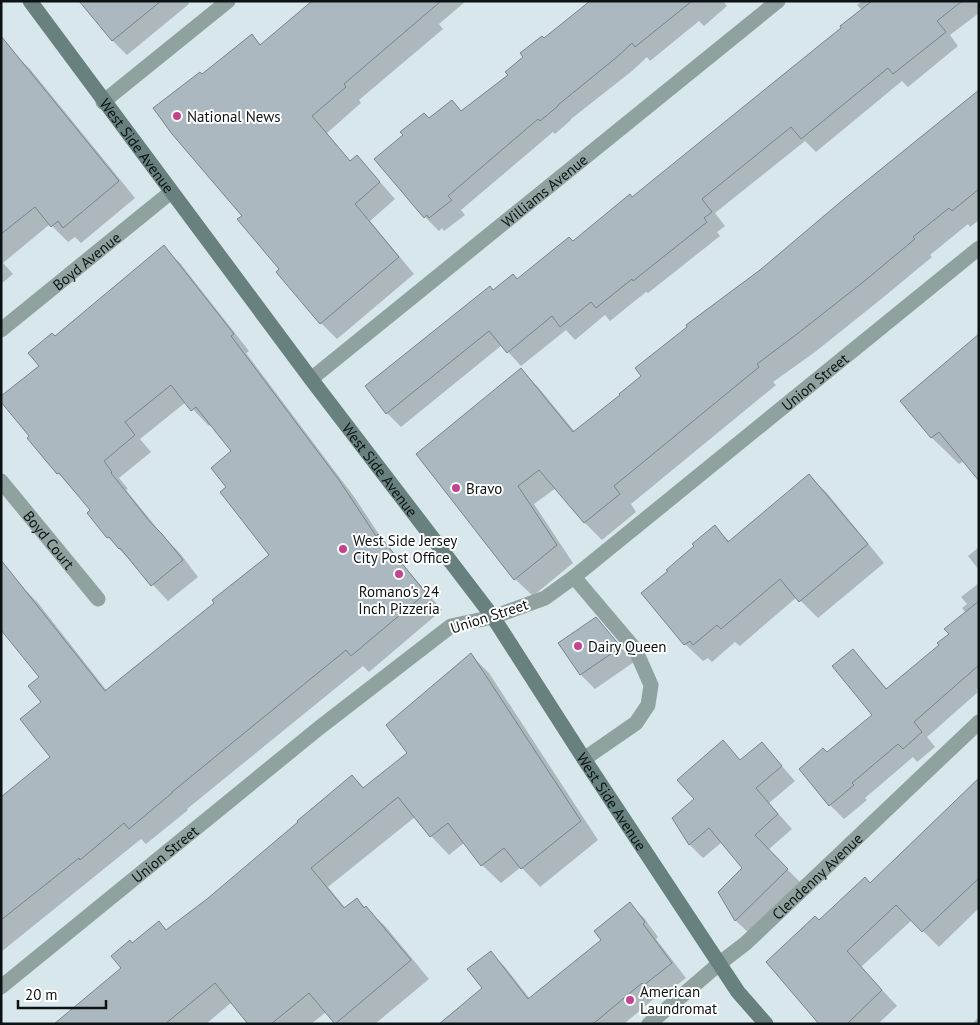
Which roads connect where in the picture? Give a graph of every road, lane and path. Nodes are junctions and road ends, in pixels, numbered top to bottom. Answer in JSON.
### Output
{"nodes":[{"id":1,"x":30,"y":1,"type":"edge"},
{"id":2,"x":228,"y":1,"type":"edge"},
{"id":3,"x":778,"y":1,"type":"edge"},
{"id":4,"x":103,"y":102,"type":"junction"},
{"id":5,"x":171,"y":192,"type":"junction"},
{"id":6,"x":979,"y":248,"type":"edge"},
{"id":7,"x":1,"y":330,"type":"edge"},
{"id":8,"x":311,"y":379,"type":"junction"},
{"id":9,"x":1,"y":481,"type":"edge"},
{"id":10,"x":574,"y":577,"type":"junction"},
{"id":11,"x":98,"y":599,"type":"dead end"},
{"id":12,"x":493,"y":617,"type":"junction"},
{"id":13,"x":979,"y":722,"type":"edge"},
{"id":14,"x":584,"y":759,"type":"junction"},
{"id":15,"x":720,"y":963,"type":"junction"},
{"id":16,"x":1,"y":987,"type":"edge"},
{"id":17,"x":649,"y":1024,"type":"edge"},
{"id":18,"x":766,"y":1024,"type":"edge"}],
"edges":[{"from":1,"to":4,"type":"main road","name":"West Side Avenue"},
{"from":2,"to":4,"type":"street"},
{"from":3,"to":8,"type":"street","name":"Williams Avenue"},
{"from":4,"to":5,"type":"main road","name":"West Side Avenue"},
{"from":5,"to":7,"type":"street","name":"Boyd Avenue"},
{"from":5,"to":8,"type":"main road","name":"West Side Avenue"},
{"from":6,"to":10,"type":"street","name":"Union Street"},
{"from":8,"to":12,"type":"main road","name":"West Side Avenue"},
{"from":9,"to":11,"type":"street","name":"Boyd Court"},
{"from":10,"to":12,"type":"street","name":"Union Street"},
{"from":10,"to":14,"type":"street"},
{"from":12,"to":14,"type":"main road","name":"West Side Avenue"},
{"from":12,"to":16,"type":"street","name":"Union Street"},
{"from":13,"to":15,"type":"street","name":"Clendenny Avenue"},
{"from":14,"to":15,"type":"main road","name":"West Side Avenue"},
{"from":15,"to":17,"type":"street","name":"Clendenny Avenue"},
{"from":15,"to":18,"type":"main road","name":"West Side Avenue"}]}
